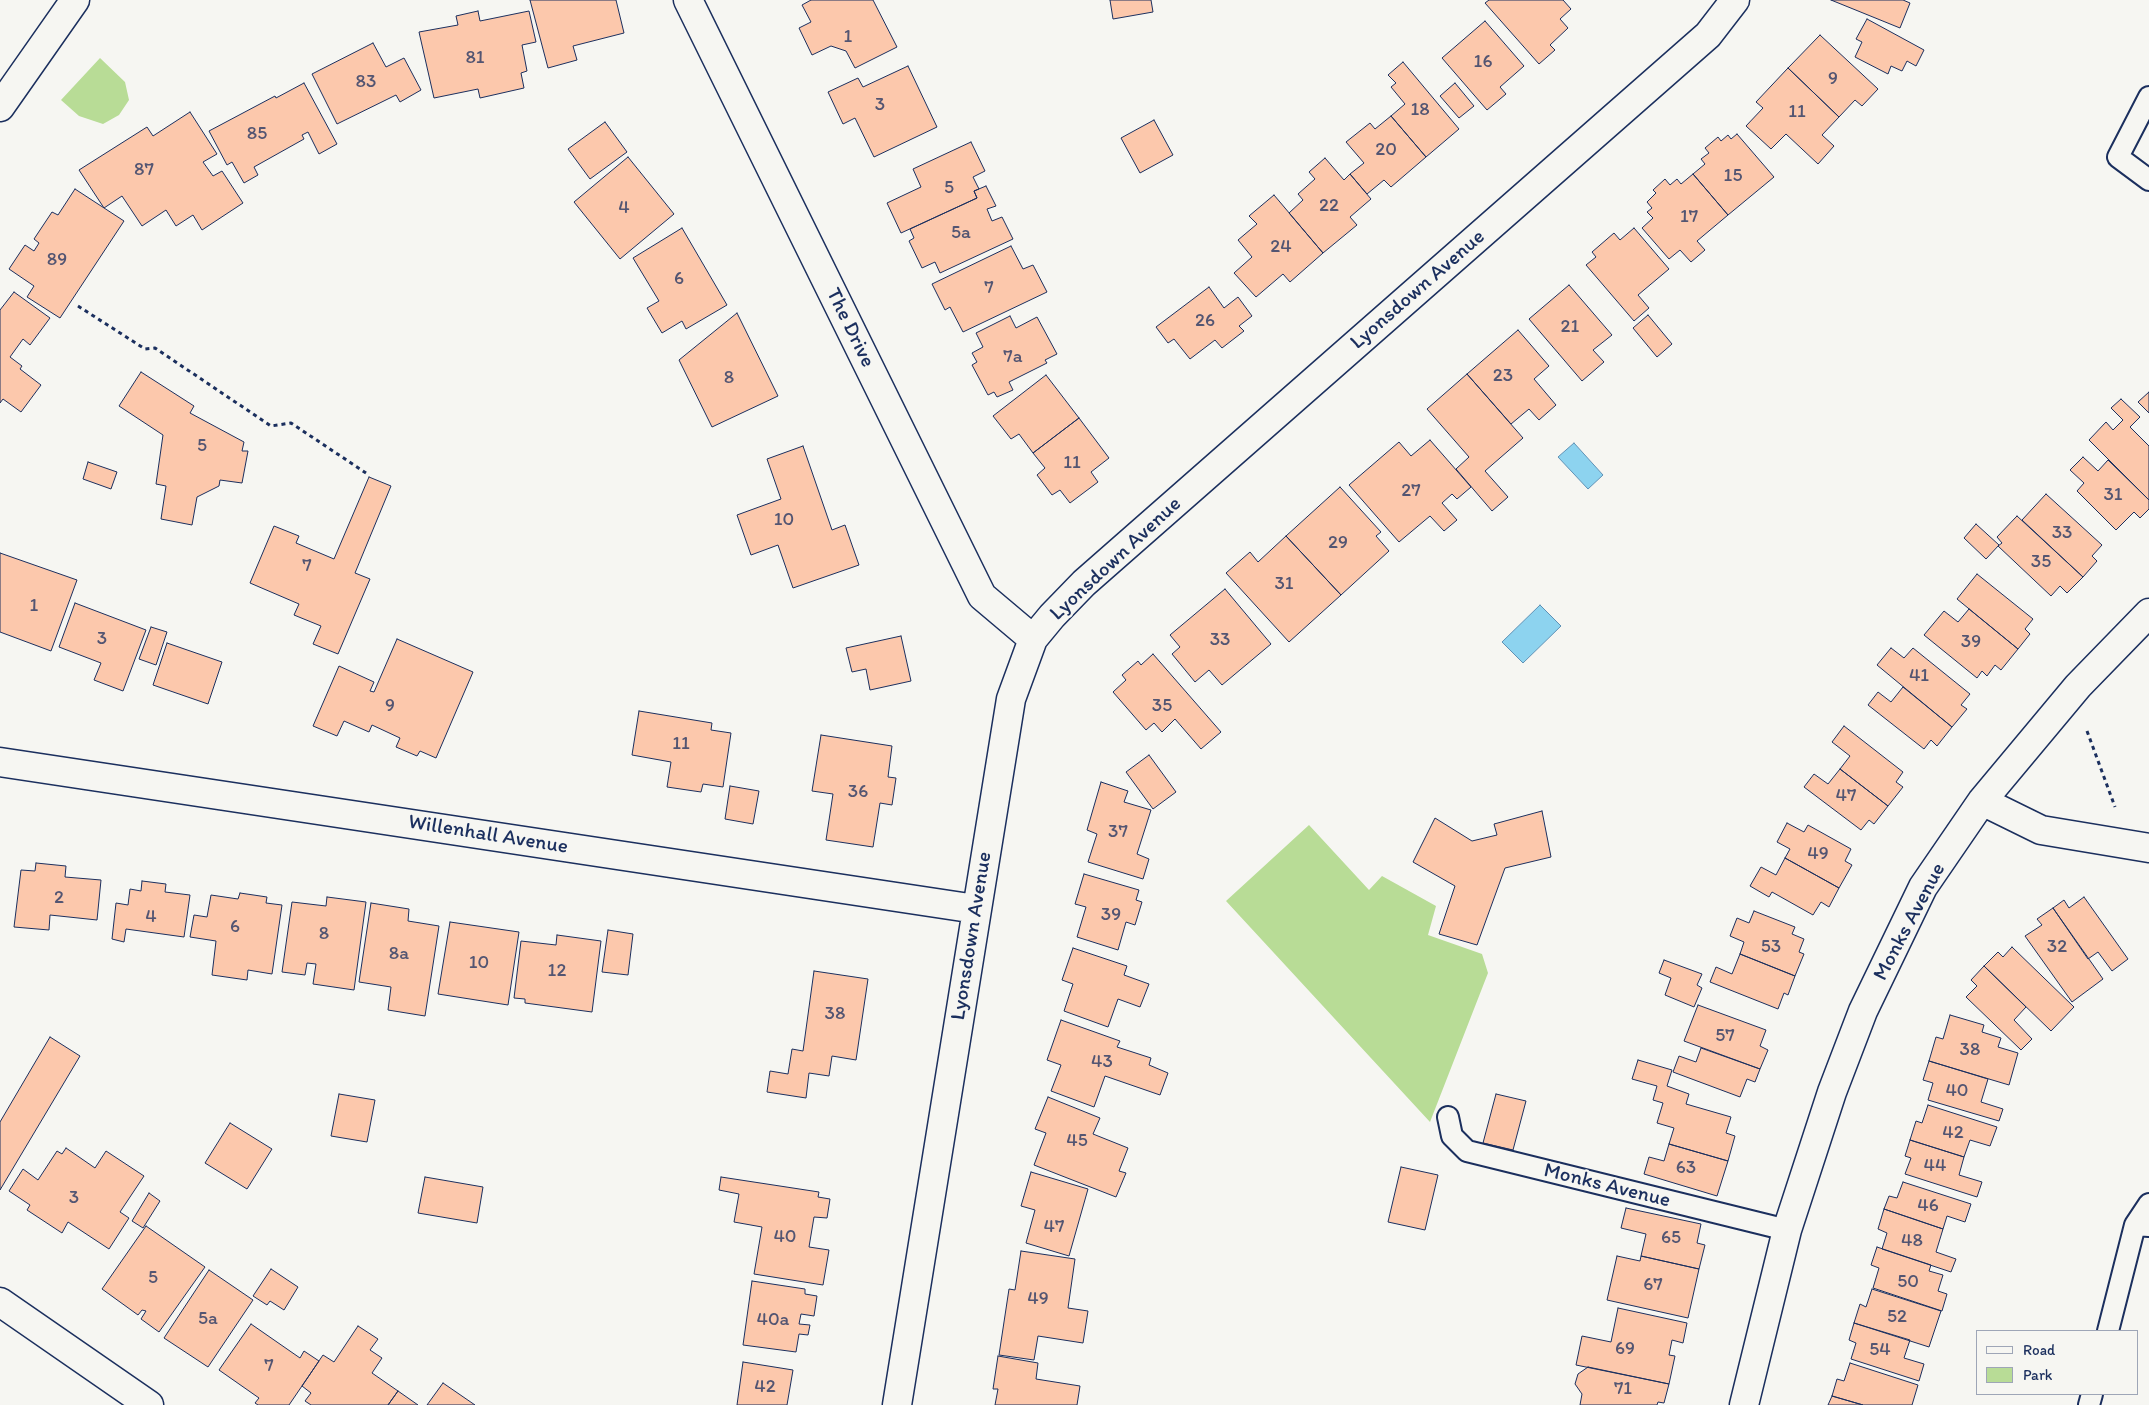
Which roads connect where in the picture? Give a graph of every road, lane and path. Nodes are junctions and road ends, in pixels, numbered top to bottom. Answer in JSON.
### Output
{"nodes":[{"id":1,"x":75,"y":0,"type":"edge"},
{"id":2,"x":688,"y":0,"type":"edge"},
{"id":3,"x":1735,"y":0,"type":"edge"},
{"id":4,"x":2149,"y":97,"type":"edge"},
{"id":5,"x":0,"y":106,"type":"edge"},
{"id":6,"x":2149,"y":180,"type":"edge"},
{"id":7,"x":78,"y":306,"type":"dead end"},
{"id":8,"x":366,"y":473,"type":"dead end"},
{"id":9,"x":2149,"y":613,"type":"edge"},
{"id":10,"x":1033,"y":639,"type":"junction"},
{"id":11,"x":2072,"y":693,"type":"junction"},
{"id":12,"x":0,"y":762,"type":"edge"},
{"id":13,"x":1982,"y":801,"type":"junction"},
{"id":14,"x":2139,"y":846,"type":"edge"},
{"id":15,"x":976,"y":909,"type":"junction"},
{"id":16,"x":1448,"y":1117,"type":"dead end"},
{"id":17,"x":2149,"y":1204,"type":"edge"},
{"id":18,"x":2142,"y":1226,"type":"edge"},
{"id":19,"x":1787,"y":1230,"type":"junction"},
{"id":20,"x":0,"y":1302,"type":"edge"},
{"id":21,"x":2108,"y":1330,"type":"edge"},
{"id":22,"x":149,"y":1405,"type":"edge"},
{"id":23,"x":897,"y":1405,"type":"edge"},
{"id":24,"x":1744,"y":1405,"type":"edge"}],
"edges":[{"from":1,"to":5,"type":"street"},
{"from":2,"to":10,"type":"street","name":"The Drive"},
{"from":3,"to":10,"type":"street","name":"Lyonsdown Avenue"},
{"from":4,"to":6,"type":"lane"},
{"from":7,"to":8,"type":"path"},
{"from":9,"to":11,"type":"street","name":"Monks Avenue"},
{"from":10,"to":15,"type":"street","name":"Lyonsdown Avenue"},
{"from":11,"to":13,"type":"street","name":"Monks Avenue"},
{"from":11,"to":14,"type":"path"},
{"from":12,"to":15,"type":"street","name":"Willenhall Avenue"},
{"from":13,"to":14,"type":"street"},
{"from":13,"to":19,"type":"street","name":"Monks Avenue"},
{"from":15,"to":23,"type":"street","name":"Lyonsdown Avenue"},
{"from":16,"to":19,"type":"lane","name":"Monks Avenue"},
{"from":17,"to":18,"type":"lane"},
{"from":18,"to":21,"type":"lane"},
{"from":19,"to":24,"type":"street","name":"Monks Avenue"},
{"from":20,"to":22,"type":"street"}]}
